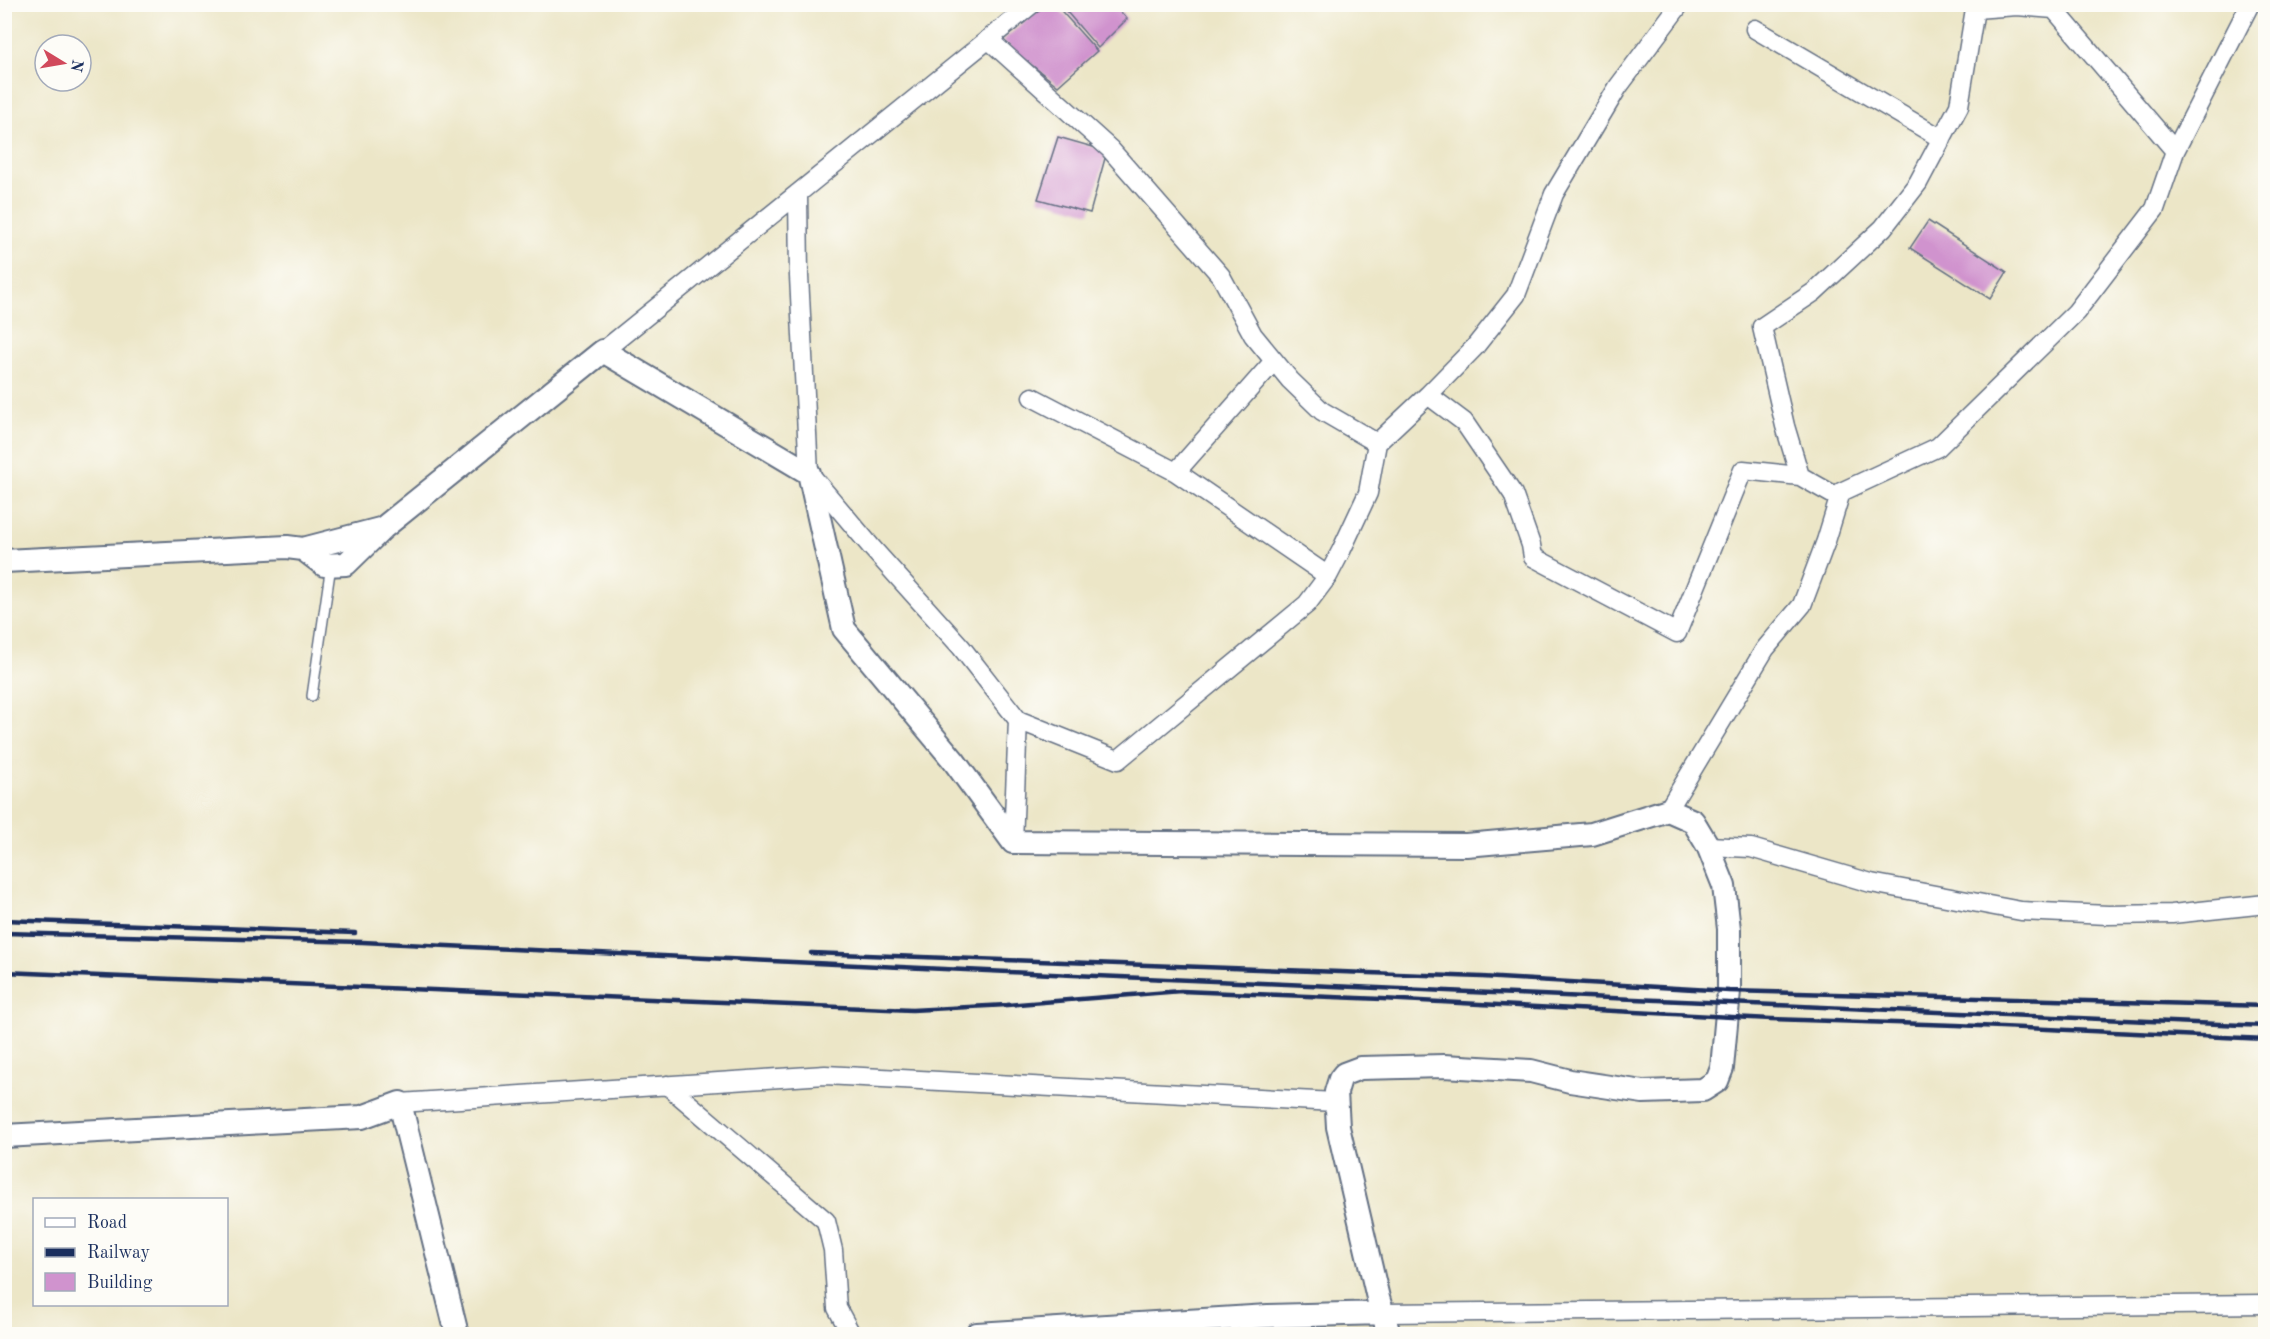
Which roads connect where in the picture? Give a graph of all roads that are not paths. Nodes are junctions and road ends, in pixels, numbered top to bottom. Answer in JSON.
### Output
{"nodes":[{"id":1,"x":1032,"y":4,"type":"edge"},
{"id":2,"x":1680,"y":4,"type":"edge"},
{"id":3,"x":2250,"y":4,"type":"edge"},
{"id":4,"x":1971,"y":7,"type":"edge"},
{"id":5,"x":1755,"y":28,"type":"dead end"},
{"id":6,"x":988,"y":39,"type":"junction"},
{"id":7,"x":1942,"y":139,"type":"junction"},
{"id":8,"x":2175,"y":151,"type":"junction"},
{"id":9,"x":798,"y":193,"type":"junction"},
{"id":10,"x":603,"y":351,"type":"junction"},
{"id":11,"x":1274,"y":361,"type":"junction"},
{"id":12,"x":1428,"y":395,"type":"junction"},
{"id":13,"x":1032,"y":397,"type":"dead end"},
{"id":14,"x":1377,"y":443,"type":"junction"},
{"id":15,"x":1176,"y":472,"type":"junction"},
{"id":16,"x":809,"y":473,"type":"junction"},
{"id":17,"x":1800,"y":476,"type":"junction"},
{"id":18,"x":1839,"y":498,"type":"junction"},
{"id":19,"x":383,"y":528,"type":"junction"},
{"id":20,"x":303,"y":549,"type":"junction"},
{"id":21,"x":4,"y":561,"type":"edge"},
{"id":22,"x":331,"y":565,"type":"junction"},
{"id":23,"x":1328,"y":576,"type":"junction"},
{"id":24,"x":312,"y":696,"type":"dead end"},
{"id":25,"x":1018,"y":720,"type":"junction"},
{"id":26,"x":1668,"y":810,"type":"junction"},
{"id":27,"x":1013,"y":842,"type":"junction"},
{"id":28,"x":1708,"y":846,"type":"junction"},
{"id":29,"x":2265,"y":904,"type":"edge"},
{"id":30,"x":666,"y":1086,"type":"junction"},
{"id":31,"x":1335,"y":1102,"type":"junction"},
{"id":32,"x":400,"y":1103,"type":"junction"},
{"id":33,"x":4,"y":1136,"type":"edge"},
{"id":34,"x":2265,"y":1304,"type":"edge"},
{"id":35,"x":1387,"y":1324,"type":"edge"},
{"id":36,"x":457,"y":1335,"type":"edge"},
{"id":37,"x":851,"y":1335,"type":"edge"},
{"id":38,"x":977,"y":1335,"type":"edge"}],
"edges":[{"from":1,"to":6,"type":"street"},
{"from":2,"to":12,"type":"street"},
{"from":3,"to":8,"type":"street"},
{"from":4,"to":7,"type":"street"},
{"from":4,"to":8,"type":"street"},
{"from":5,"to":7,"type":"street"},
{"from":6,"to":9,"type":"street"},
{"from":6,"to":11,"type":"street"},
{"from":7,"to":17,"type":"street"},
{"from":8,"to":18,"type":"street"},
{"from":9,"to":10,"type":"street"},
{"from":9,"to":16,"type":"street"},
{"from":10,"to":16,"type":"street"},
{"from":10,"to":19,"type":"street"},
{"from":11,"to":14,"type":"street"},
{"from":11,"to":15,"type":"street"},
{"from":12,"to":14,"type":"street"},
{"from":12,"to":17,"type":"street"},
{"from":13,"to":15,"type":"street"},
{"from":14,"to":23,"type":"street"},
{"from":15,"to":23,"type":"street"},
{"from":16,"to":25,"type":"street"},
{"from":16,"to":27,"type":"street"},
{"from":17,"to":18,"type":"street"},
{"from":18,"to":26,"type":"street"},
{"from":19,"to":20,"type":"street"},
{"from":19,"to":22,"type":"street"},
{"from":20,"to":21,"type":"street"},
{"from":20,"to":22,"type":"street"},
{"from":22,"to":24,"type":"lane"},
{"from":23,"to":25,"type":"street"},
{"from":25,"to":27,"type":"street"},
{"from":26,"to":27,"type":"street"},
{"from":26,"to":28,"type":"street"},
{"from":28,"to":29,"type":"street"},
{"from":28,"to":31,"type":"street"},
{"from":30,"to":31,"type":"street"},
{"from":30,"to":32,"type":"street"},
{"from":30,"to":37,"type":"street"},
{"from":31,"to":35,"type":"street"},
{"from":32,"to":33,"type":"street"},
{"from":32,"to":36,"type":"street"},
{"from":34,"to":35,"type":"street"},
{"from":35,"to":38,"type":"street"}]}
